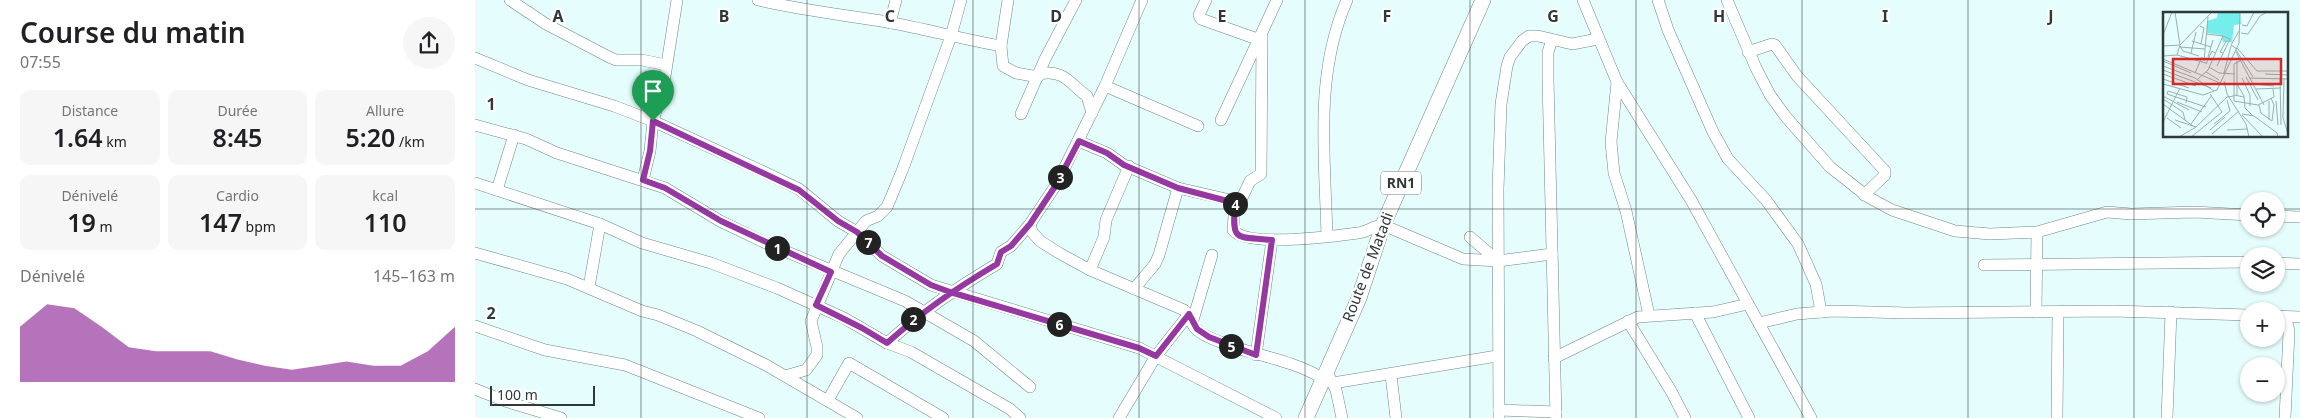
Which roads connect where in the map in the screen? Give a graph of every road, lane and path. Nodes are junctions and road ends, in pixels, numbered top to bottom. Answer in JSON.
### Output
{"nodes":[{"id":1,"x":510,"y":0,"type":"edge"},
{"id":2,"x":677,"y":0,"type":"edge"},
{"id":3,"x":758,"y":0,"type":"edge"},
{"id":4,"x":896,"y":0,"type":"edge"},
{"id":5,"x":961,"y":0,"type":"edge"},
{"id":6,"x":1008,"y":0,"type":"edge"},
{"id":7,"x":1076,"y":0,"type":"edge"},
{"id":8,"x":1142,"y":0,"type":"edge"},
{"id":9,"x":1206,"y":0,"type":"edge"},
{"id":10,"x":1276,"y":0,"type":"edge"},
{"id":11,"x":1347,"y":0,"type":"edge"},
{"id":12,"x":1483,"y":0,"type":"edge"},
{"id":13,"x":1583,"y":0,"type":"edge"},
{"id":14,"x":1658,"y":0,"type":"edge"},
{"id":15,"x":1727,"y":0,"type":"edge"},
{"id":16,"x":890,"y":23,"type":"junction"},
{"id":17,"x":951,"y":36,"type":"junction"},
{"id":18,"x":1261,"y":38,"type":"junction"},
{"id":19,"x":1598,"y":39,"type":"junction"},
{"id":20,"x":1552,"y":40,"type":"junction"},
{"id":21,"x":1001,"y":46,"type":"junction"},
{"id":22,"x":1749,"y":52,"type":"junction"},
{"id":23,"x":475,"y":58,"type":"edge"},
{"id":24,"x":666,"y":65,"type":"junction"},
{"id":25,"x":1039,"y":75,"type":"junction"},
{"id":26,"x":1617,"y":82,"type":"junction"},
{"id":27,"x":1105,"y":86,"type":"junction"},
{"id":28,"x":1092,"y":113,"type":"junction"},
{"id":29,"x":1021,"y":114,"type":"dead end"},
{"id":30,"x":1221,"y":120,"type":"dead end"},
{"id":31,"x":653,"y":121,"type":"junction"},
{"id":32,"x":475,"y":125,"type":"edge"},
{"id":33,"x":1198,"y":126,"type":"dead end"},
{"id":34,"x":514,"y":135,"type":"junction"},
{"id":35,"x":1079,"y":141,"type":"junction"},
{"id":36,"x":1129,"y":166,"type":"junction"},
{"id":37,"x":643,"y":180,"type":"junction"},
{"id":38,"x":475,"y":183,"type":"edge"},
{"id":39,"x":1178,"y":188,"type":"junction"},
{"id":40,"x":497,"y":190,"type":"junction"},
{"id":41,"x":1864,"y":195,"type":"junction"},
{"id":42,"x":1235,"y":203,"type":"junction"},
{"id":43,"x":2240,"y":215,"type":"edge"},
{"id":44,"x":2285,"y":216,"type":"edge"},
{"id":45,"x":2300,"y":217,"type":"edge"},
{"id":46,"x":599,"y":224,"type":"junction"},
{"id":47,"x":1030,"y":224,"type":"junction"},
{"id":48,"x":1383,"y":225,"type":"junction"},
{"id":49,"x":857,"y":232,"type":"junction"},
{"id":50,"x":2037,"y":232,"type":"junction"},
{"id":51,"x":1327,"y":236,"type":"junction"},
{"id":52,"x":1470,"y":237,"type":"dead end"},
{"id":53,"x":1272,"y":240,"type":"junction"},
{"id":54,"x":475,"y":253,"type":"edge"},
{"id":55,"x":1551,"y":254,"type":"junction"},
{"id":56,"x":1212,"y":255,"type":"dead end"},
{"id":57,"x":1498,"y":261,"type":"junction"},
{"id":58,"x":2240,"y":262,"type":"edge"},
{"id":59,"x":2285,"y":263,"type":"edge"},
{"id":60,"x":2300,"y":264,"type":"edge"},
{"id":61,"x":1984,"y":265,"type":"dead end"},
{"id":62,"x":2037,"y":265,"type":"junction"},
{"id":63,"x":1090,"y":270,"type":"junction"},
{"id":64,"x":831,"y":272,"type":"junction"},
{"id":65,"x":589,"y":287,"type":"junction"},
{"id":66,"x":1134,"y":289,"type":"junction"},
{"id":67,"x":950,"y":292,"type":"junction"},
{"id":68,"x":1748,"y":304,"type":"junction"},
{"id":69,"x":816,"y":305,"type":"junction"},
{"id":70,"x":925,"y":311,"type":"junction"},
{"id":71,"x":1821,"y":312,"type":"junction"},
{"id":72,"x":2036,"y":312,"type":"junction"},
{"id":73,"x":2058,"y":312,"type":"junction"},
{"id":74,"x":2171,"y":312,"type":"junction"},
{"id":75,"x":1695,"y":313,"type":"junction"},
{"id":76,"x":1649,"y":315,"type":"junction"},
{"id":77,"x":2240,"y":315,"type":"edge"},
{"id":78,"x":2285,"y":316,"type":"edge"},
{"id":79,"x":1191,"y":317,"type":"junction"},
{"id":80,"x":2300,"y":317,"type":"edge"},
{"id":81,"x":1627,"y":321,"type":"junction"},
{"id":82,"x":1759,"y":323,"type":"junction"},
{"id":83,"x":2285,"y":323,"type":"edge"},
{"id":84,"x":475,"y":326,"type":"edge"},
{"id":85,"x":887,"y":343,"type":"junction"},
{"id":86,"x":1256,"y":355,"type":"junction"},
{"id":87,"x":1156,"y":356,"type":"junction"},
{"id":88,"x":1497,"y":356,"type":"junction"},
{"id":89,"x":1554,"y":358,"type":"junction"},
{"id":90,"x":1391,"y":375,"type":"junction"},
{"id":91,"x":785,"y":376,"type":"junction"},
{"id":92,"x":1327,"y":377,"type":"junction"},
{"id":93,"x":1030,"y":387,"type":"dead end"},
{"id":94,"x":475,"y":389,"type":"edge"},
{"id":95,"x":828,"y":400,"type":"junction"},
{"id":96,"x":1499,"y":414,"type":"edge"},
{"id":97,"x":1556,"y":416,"type":"edge"},
{"id":98,"x":561,"y":418,"type":"edge"},
{"id":99,"x":759,"y":418,"type":"edge"},
{"id":100,"x":857,"y":418,"type":"edge"},
{"id":101,"x":943,"y":418,"type":"edge"},
{"id":102,"x":1020,"y":418,"type":"edge"},
{"id":103,"x":1119,"y":418,"type":"edge"},
{"id":104,"x":1276,"y":418,"type":"edge"},
{"id":105,"x":1306,"y":418,"type":"edge"},
{"id":106,"x":1342,"y":418,"type":"edge"},
{"id":107,"x":1396,"y":418,"type":"edge"},
{"id":108,"x":1685,"y":418,"type":"edge"},
{"id":109,"x":1749,"y":418,"type":"edge"},
{"id":110,"x":1811,"y":418,"type":"edge"},
{"id":111,"x":2057,"y":418,"type":"edge"},
{"id":112,"x":2167,"y":418,"type":"edge"},
{"id":113,"x":2285,"y":418,"type":"edge"}],
"edges":[{"from":1,"to":24,"type":"street"},
{"from":2,"to":24,"type":"street"},
{"from":3,"to":16,"type":"street"},
{"from":4,"to":16,"type":"street"},
{"from":5,"to":17,"type":"street"},
{"from":6,"to":21,"type":"street"},
{"from":7,"to":25,"type":"street"},
{"from":8,"to":27,"type":"street"},
{"from":9,"to":18,"type":"street"},
{"from":10,"to":18,"type":"street"},
{"from":11,"to":51,"type":"street"},
{"from":12,"to":48,"type":"highway","name":"Route de Matadi","number":"RN1"},
{"from":13,"to":19,"type":"street"},
{"from":14,"to":71,"type":"street"},
{"from":15,"to":22,"type":"street"},
{"from":16,"to":17,"type":"street"},
{"from":17,"to":21,"type":"street"},
{"from":17,"to":49,"type":"street"},
{"from":18,"to":30,"type":"street"},
{"from":18,"to":42,"type":"street"},
{"from":19,"to":20,"type":"street"},
{"from":19,"to":26,"type":"street"},
{"from":20,"to":55,"type":"street"},
{"from":20,"to":57,"type":"street"},
{"from":21,"to":25,"type":"street"},
{"from":22,"to":41,"type":"street"},
{"from":22,"to":41,"type":"street"},
{"from":23,"to":31,"type":"street"},
{"from":24,"to":31,"type":"street"},
{"from":25,"to":28,"type":"street"},
{"from":25,"to":29,"type":"street"},
{"from":26,"to":68,"type":"street"},
{"from":26,"to":76,"type":"street"},
{"from":27,"to":28,"type":"street"},
{"from":27,"to":33,"type":"street"},
{"from":28,"to":35,"type":"street"},
{"from":31,"to":37,"type":"street"},
{"from":31,"to":49,"type":"street"},
{"from":32,"to":34,"type":"street"},
{"from":34,"to":37,"type":"street"},
{"from":34,"to":40,"type":"street"},
{"from":35,"to":36,"type":"street"},
{"from":35,"to":47,"type":"street"},
{"from":36,"to":39,"type":"street"},
{"from":36,"to":63,"type":"street"},
{"from":37,"to":64,"type":"street"},
{"from":38,"to":40,"type":"street"},
{"from":39,"to":42,"type":"street"},
{"from":39,"to":66,"type":"street"},
{"from":40,"to":46,"type":"street"},
{"from":41,"to":50,"type":"street"},
{"from":42,"to":53,"type":"street"},
{"from":43,"to":50,"type":"street"},
{"from":44,"to":45,"type":"street"},
{"from":46,"to":65,"type":"street"},
{"from":46,"to":69,"type":"street"},
{"from":47,"to":63,"type":"street"},
{"from":47,"to":67,"type":"street"},
{"from":48,"to":51,"type":"street"},
{"from":48,"to":57,"type":"street"},
{"from":48,"to":92,"type":"highway","name":"Route de Matadi","number":"RN1"},
{"from":49,"to":64,"type":"street"},
{"from":49,"to":67,"type":"street"},
{"from":50,"to":62,"type":"street"},
{"from":51,"to":53,"type":"street"},
{"from":52,"to":57,"type":"street"},
{"from":53,"to":86,"type":"street"},
{"from":54,"to":65,"type":"street"},
{"from":55,"to":57,"type":"street"},
{"from":55,"to":89,"type":"street"},
{"from":56,"to":79,"type":"street"},
{"from":57,"to":88,"type":"street"},
{"from":58,"to":62,"type":"street"},
{"from":59,"to":60,"type":"street"},
{"from":61,"to":62,"type":"street"},
{"from":62,"to":72,"type":"street"},
{"from":63,"to":66,"type":"street"},
{"from":64,"to":69,"type":"street"},
{"from":64,"to":70,"type":"street"},
{"from":65,"to":91,"type":"street"},
{"from":66,"to":79,"type":"street"},
{"from":67,"to":70,"type":"street"},
{"from":67,"to":87,"type":"street"},
{"from":68,"to":75,"type":"street"},
{"from":68,"to":82,"type":"street"},
{"from":69,"to":85,"type":"street"},
{"from":69,"to":91,"type":"street"},
{"from":70,"to":85,"type":"street"},
{"from":70,"to":93,"type":"street"},
{"from":71,"to":72,"type":"street"},
{"from":71,"to":82,"type":"street"},
{"from":72,"to":73,"type":"street"},
{"from":73,"to":74,"type":"street"},
{"from":73,"to":111,"type":"street"},
{"from":74,"to":77,"type":"street"},
{"from":74,"to":112,"type":"street"},
{"from":75,"to":76,"type":"street"},
{"from":75,"to":109,"type":"street"},
{"from":76,"to":81,"type":"street"},
{"from":78,"to":80,"type":"street"},
{"from":79,"to":86,"type":"street"},
{"from":79,"to":87,"type":"street"},
{"from":81,"to":89,"type":"street"},
{"from":81,"to":108,"type":"street"},
{"from":82,"to":110,"type":"street"},
{"from":83,"to":113,"type":"street"},
{"from":84,"to":99,"type":"street"},
{"from":85,"to":102,"type":"street"},
{"from":86,"to":92,"type":"street"},
{"from":87,"to":103,"type":"street"},
{"from":87,"to":104,"type":"street"},
{"from":88,"to":90,"type":"street"},
{"from":88,"to":96,"type":"street"},
{"from":89,"to":97,"type":"street"},
{"from":90,"to":92,"type":"street"},
{"from":90,"to":107,"type":"street"},
{"from":91,"to":95,"type":"street"},
{"from":92,"to":105,"type":"highway","number":"RN1"},
{"from":92,"to":106,"type":"street"},
{"from":94,"to":98,"type":"street"},
{"from":95,"to":100,"type":"street"},
{"from":95,"to":101,"type":"street"},
{"from":96,"to":97,"type":"street"}]}
